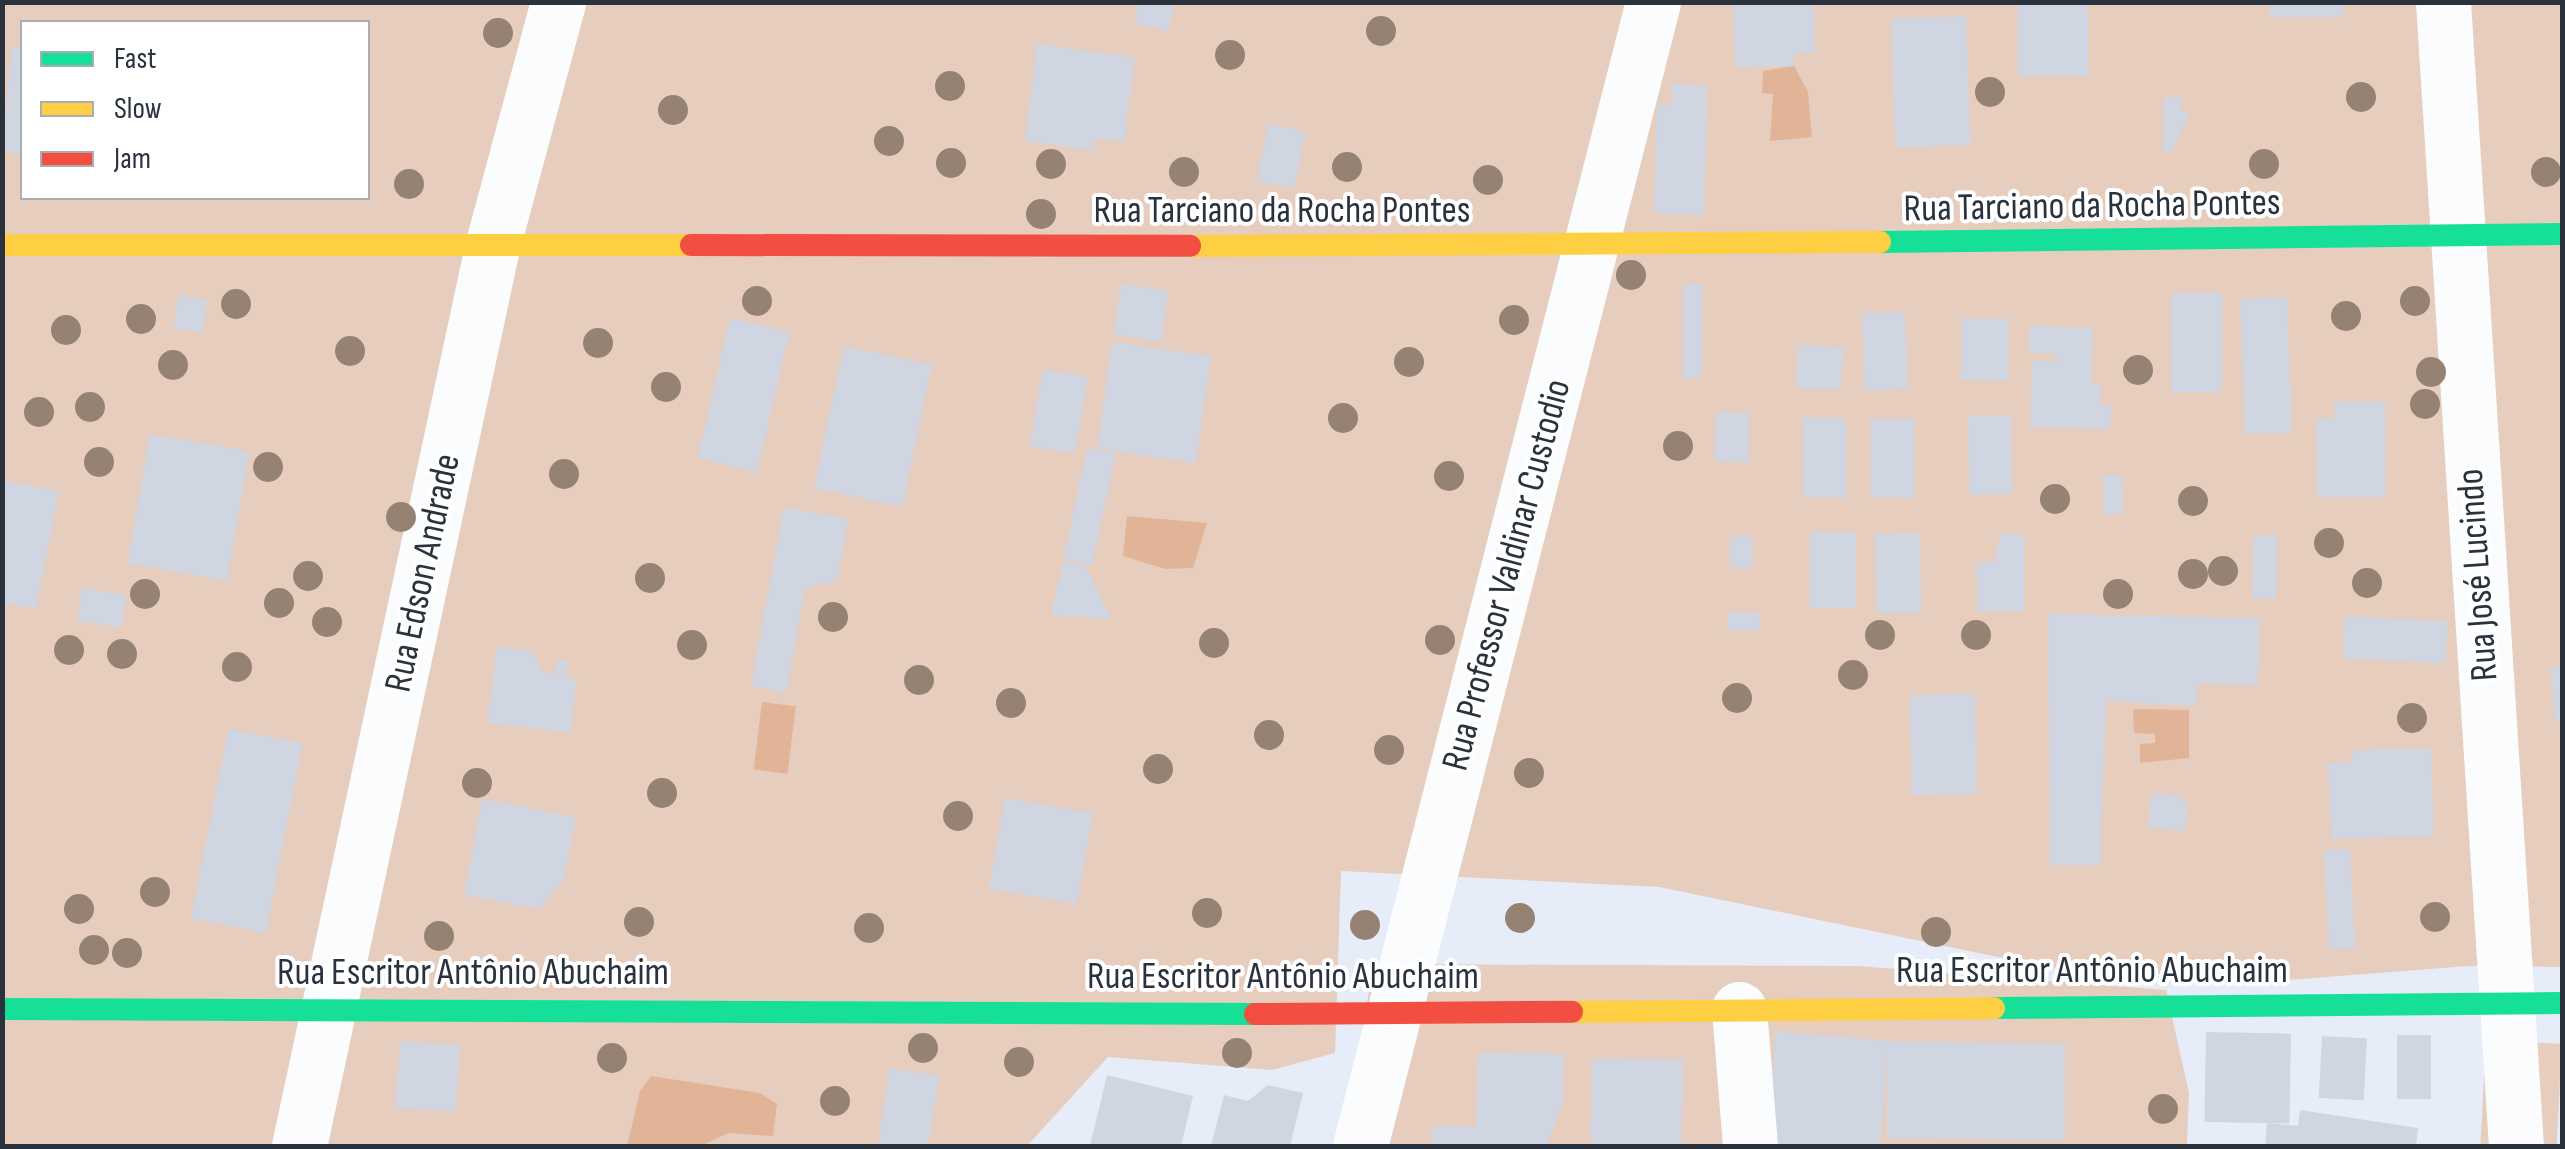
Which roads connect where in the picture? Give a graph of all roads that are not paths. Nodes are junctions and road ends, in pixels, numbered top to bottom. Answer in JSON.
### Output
{"nodes":[{"id":1,"x":558,"y":2,"type":"edge"},
{"id":2,"x":1653,"y":2,"type":"edge"},
{"id":3,"x":2443,"y":2,"type":"edge"},
{"id":4,"x":2562,"y":234,"type":"edge"},
{"id":5,"x":2454,"y":238,"type":"junction"},
{"id":6,"x":2,"y":245,"type":"edge"},
{"id":7,"x":1594,"y":246,"type":"junction"},
{"id":8,"x":492,"y":248,"type":"junction"},
{"id":9,"x":2536,"y":1003,"type":"edge"},
{"id":10,"x":331,"y":1008,"type":"junction"},
{"id":11,"x":1739,"y":1008,"type":"junction"},
{"id":12,"x":2,"y":1009,"type":"edge"},
{"id":13,"x":1390,"y":1014,"type":"junction"},
{"id":14,"x":299,"y":1146,"type":"edge"},
{"id":15,"x":1360,"y":1146,"type":"edge"},
{"id":16,"x":1750,"y":1146,"type":"edge"},
{"id":17,"x":2516,"y":1146,"type":"edge"}],
"edges":[{"from":1,"to":8,"type":"street","name":"Rua Edson Andrade"},
{"from":2,"to":7,"type":"street","name":"Rua Professor Valdinar Custodio"},
{"from":3,"to":5,"type":"street","name":"Rua José Lucindo"},
{"from":4,"to":5,"type":"street","name":"Rua Tarciano da Rocha Pontes"},
{"from":5,"to":7,"type":"street","name":"Rua Tarciano da Rocha Pontes"},
{"from":5,"to":9,"type":"street","name":"Rua José Lucindo"},
{"from":6,"to":8,"type":"street","name":"Rua Tarciano da Rocha Pontes"},
{"from":7,"to":8,"type":"street","name":"Rua Tarciano da Rocha Pontes"},
{"from":7,"to":13,"type":"street","name":"Rua Professor Valdinar Custodio"},
{"from":8,"to":10,"type":"street","name":"Rua Edson Andrade"},
{"from":9,"to":11,"type":"street","name":"Rua Escritor Antônio Abuchaim"},
{"from":9,"to":17,"type":"street","name":"Rua José Lucindo"},
{"from":10,"to":12,"type":"street","name":"Rua Escritor Antônio Abuchaim"},
{"from":10,"to":13,"type":"street","name":"Rua Escritor Antônio Abuchaim"},
{"from":10,"to":14,"type":"street","name":"Rua Edson Andrade"},
{"from":11,"to":13,"type":"street","name":"Rua Escritor Antônio Abuchaim"},
{"from":11,"to":16,"type":"street"},
{"from":13,"to":15,"type":"street","name":"Rua Professor Valdinar Custodio"}]}
